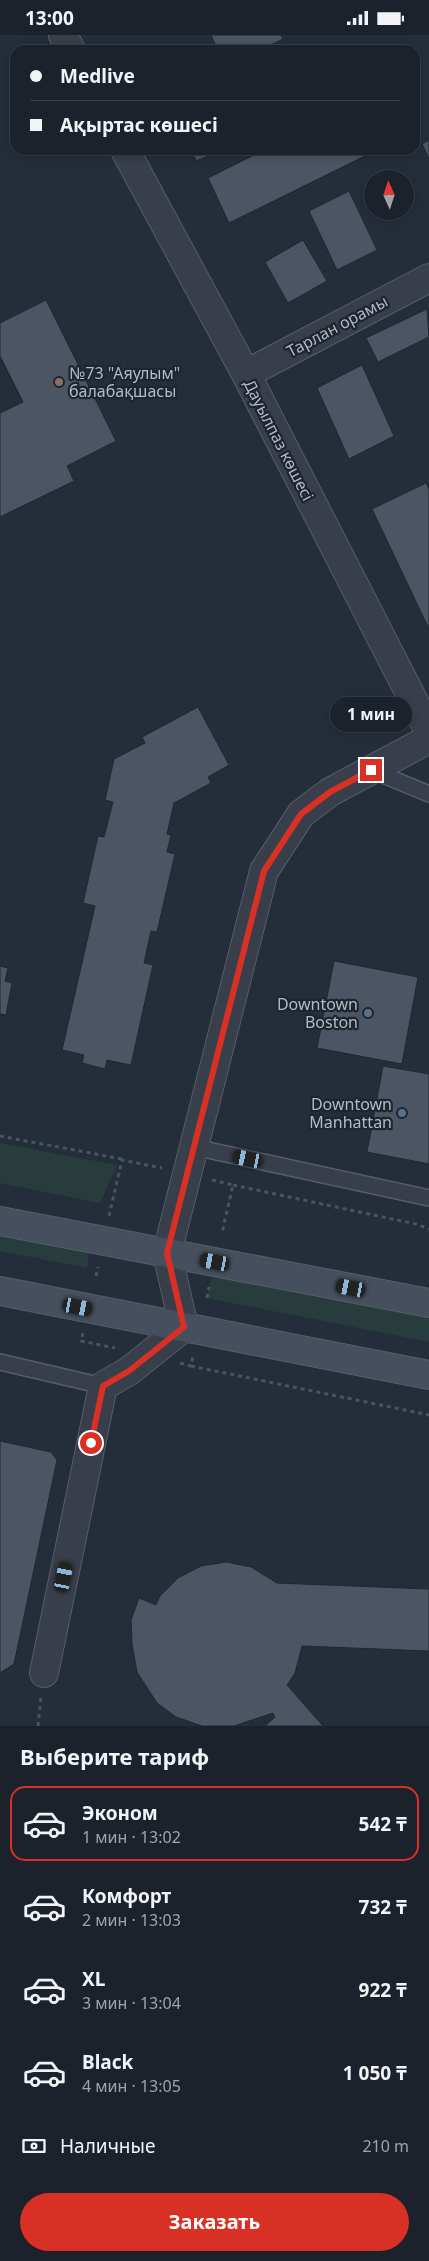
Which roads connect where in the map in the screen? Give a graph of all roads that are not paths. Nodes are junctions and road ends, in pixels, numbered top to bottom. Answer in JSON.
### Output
{"nodes":[{"id":1,"x":128,"y":155,"type":"edge"},
{"id":2,"x":429,"y":278,"type":"edge"},
{"id":3,"x":246,"y":374,"type":"junction"},
{"id":4,"x":429,"y":731,"type":"edge"},
{"id":5,"x":429,"y":739,"type":"edge"},
{"id":6,"x":371,"y":770,"type":"junction"},
{"id":7,"x":429,"y":794,"type":"edge"},
{"id":8,"x":194,"y":1147,"type":"junction"},
{"id":9,"x":429,"y":1198,"type":"edge"},
{"id":10,"x":0,"y":1221,"type":"edge"},
{"id":11,"x":167,"y":1253,"type":"junction"},
{"id":12,"x":0,"y":1291,"type":"edge"},
{"id":13,"x":429,"y":1303,"type":"edge"},
{"id":14,"x":184,"y":1327,"type":"junction"},
{"id":15,"x":0,"y":1362,"type":"edge"},
{"id":16,"x":429,"y":1375,"type":"edge"},
{"id":17,"x":103,"y":1386,"type":"junction"},
{"id":18,"x":44,"y":1673,"type":"dead end"}],
"edges":[{"from":1,"to":3,"type":"street","name":"Дауылпаз көшесі"},
{"from":2,"to":3,"type":"street","name":"Тарлан орамы"},
{"from":3,"to":4,"type":"street","name":"Дауылпаз көшесі"},
{"from":5,"to":6,"type":"street"},
{"from":6,"to":7,"type":"lane"},
{"from":6,"to":8,"type":"street"},
{"from":8,"to":9,"type":"lane"},
{"from":8,"to":11,"type":"street"},
{"from":10,"to":11,"type":"main road"},
{"from":11,"to":13,"type":"main road"},
{"from":11,"to":14,"type":"street"},
{"from":12,"to":14,"type":"main road"},
{"from":14,"to":16,"type":"main road"},
{"from":14,"to":17,"type":"street"},
{"from":15,"to":17,"type":"lane"},
{"from":17,"to":18,"type":"street"}]}
